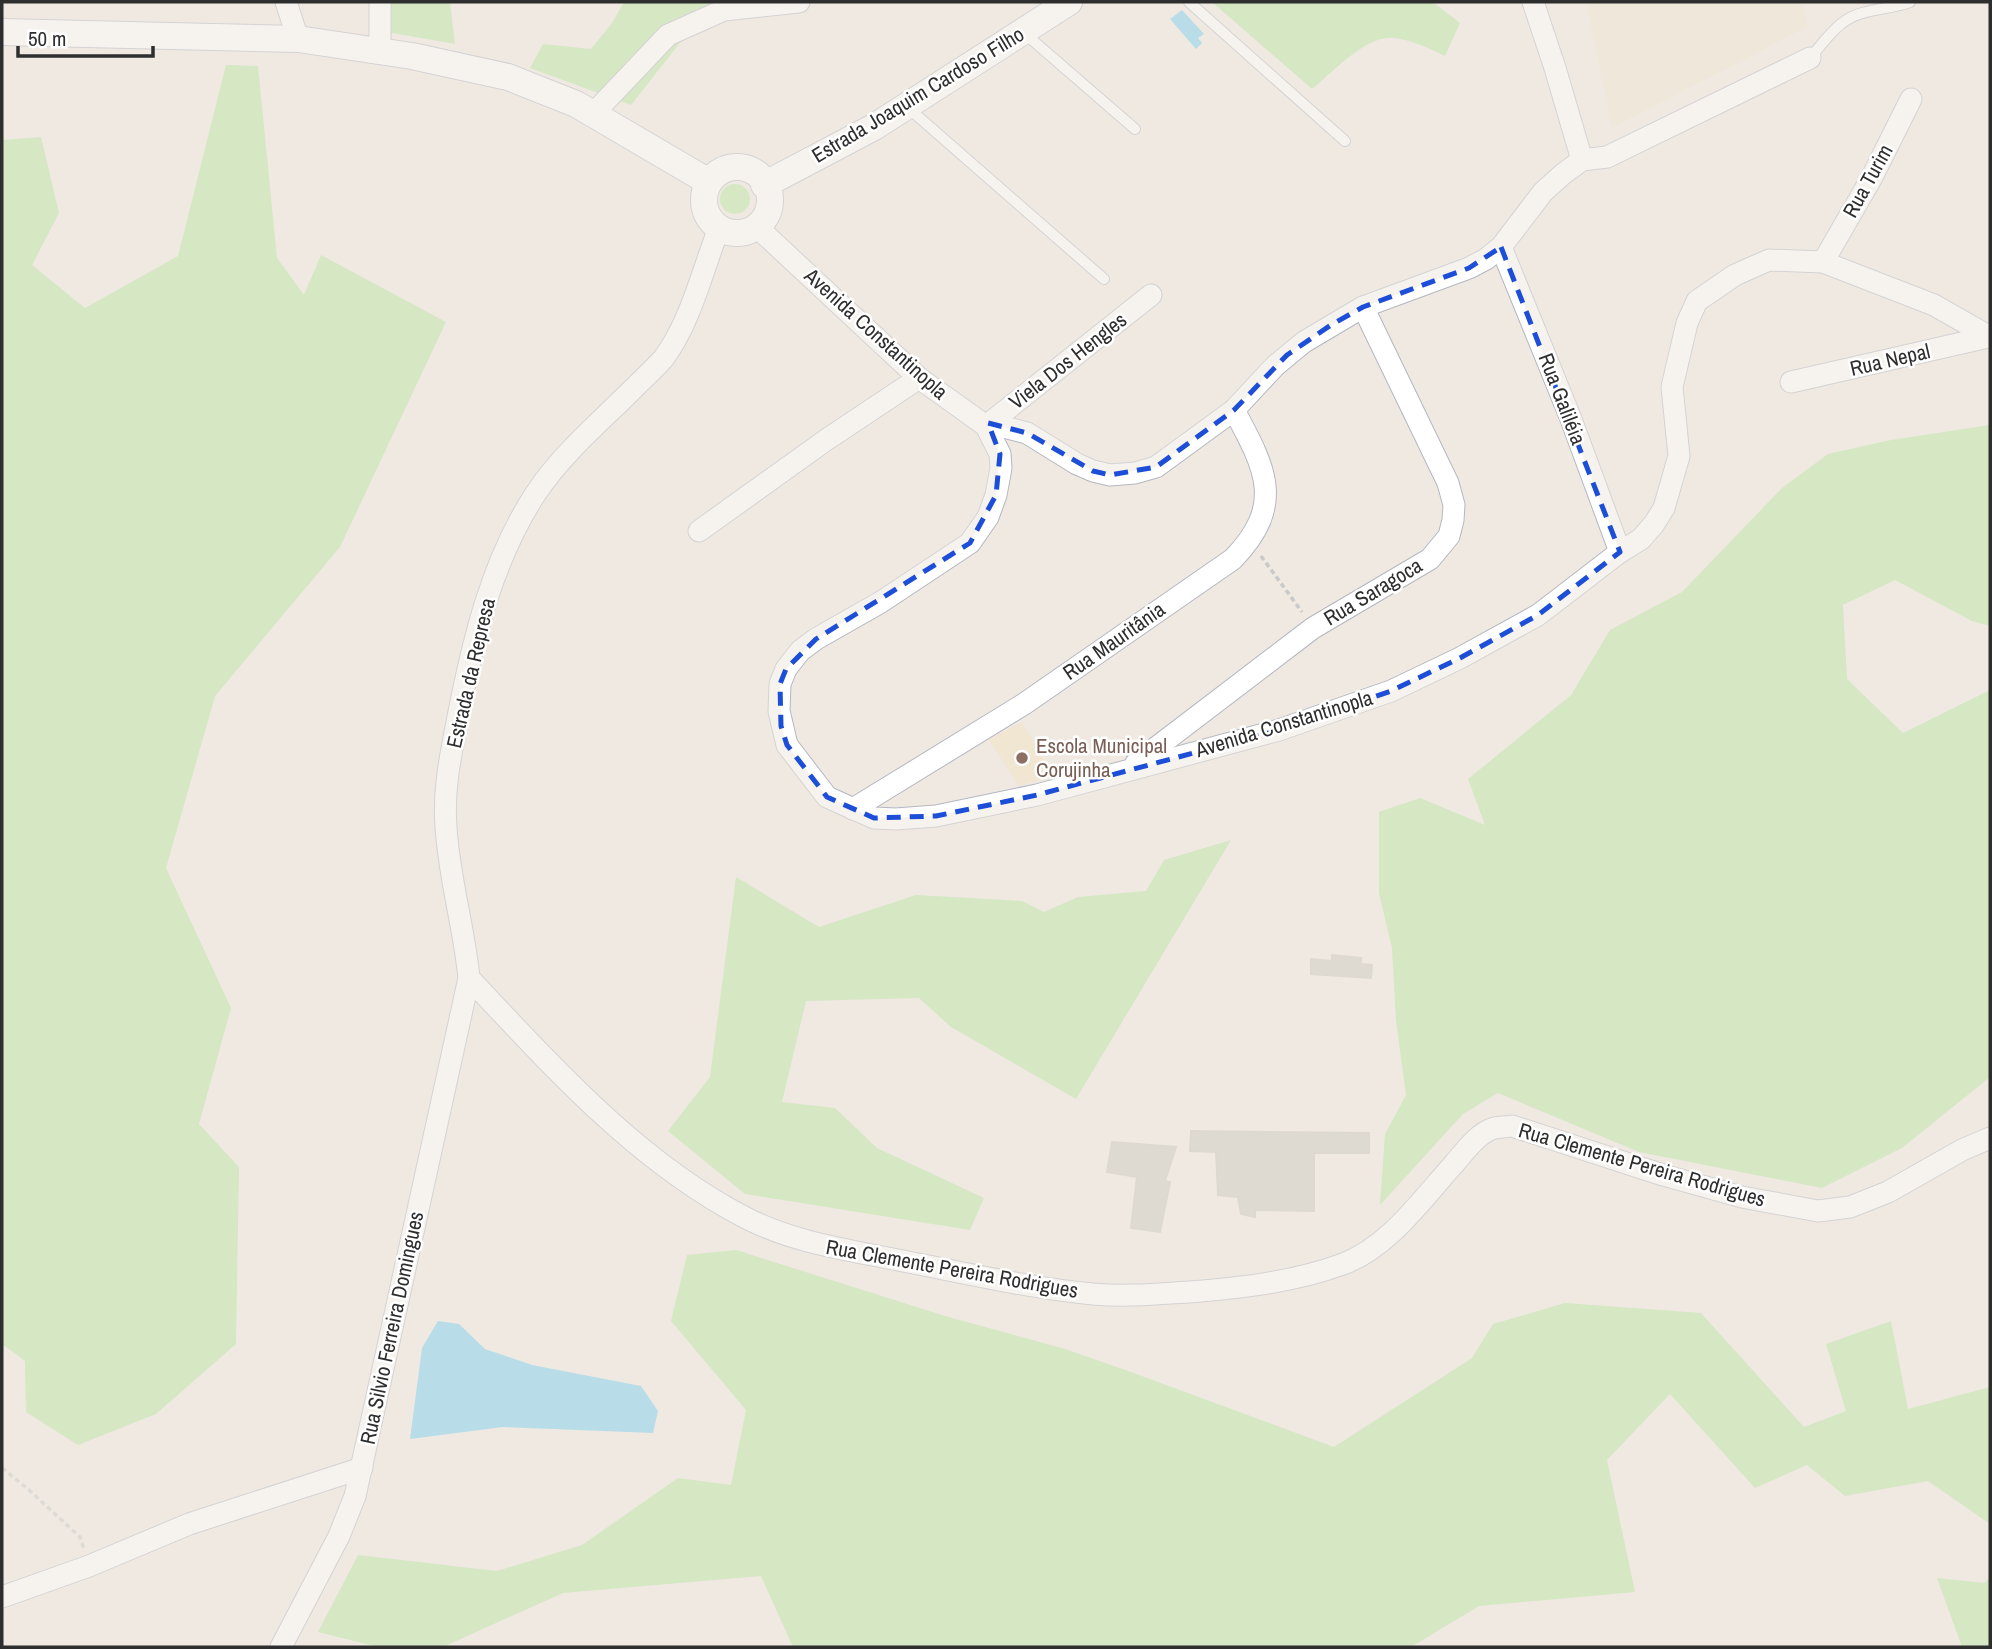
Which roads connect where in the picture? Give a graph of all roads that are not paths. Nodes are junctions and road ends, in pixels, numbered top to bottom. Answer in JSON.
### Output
{"nodes":[{"id":1,"x":286,"y":2,"type":"edge"},
{"id":2,"x":380,"y":2,"type":"edge"},
{"id":3,"x":799,"y":2,"type":"edge"},
{"id":4,"x":1069,"y":2,"type":"edge"},
{"id":5,"x":1189,"y":2,"type":"edge"},
{"id":6,"x":1533,"y":2,"type":"edge"},
{"id":7,"x":1910,"y":2,"type":"edge"},
{"id":8,"x":2,"y":32,"type":"edge"},
{"id":9,"x":1023,"y":32,"type":"junction"},
{"id":10,"x":298,"y":39,"type":"junction"},
{"id":11,"x":380,"y":51,"type":"junction"},
{"id":12,"x":1810,"y":58,"type":"joint"},
{"id":13,"x":1911,"y":99,"type":"dead end"},
{"id":14,"x":906,"y":106,"type":"junction"},
{"id":15,"x":593,"y":114,"type":"junction"},
{"id":16,"x":1135,"y":130,"type":"dead end"},
{"id":17,"x":1345,"y":141,"type":"dead end"},
{"id":18,"x":1582,"y":160,"type":"junction"},
{"id":19,"x":709,"y":182,"type":"junction"},
{"id":20,"x":764,"y":185,"type":"junction"},
{"id":21,"x":757,"y":227,"type":"junction"},
{"id":22,"x":719,"y":228,"type":"junction"},
{"id":23,"x":1501,"y":247,"type":"junction"},
{"id":24,"x":1823,"y":262,"type":"junction"},
{"id":25,"x":1104,"y":279,"type":"dead end"},
{"id":26,"x":1151,"y":295,"type":"dead end"},
{"id":27,"x":1363,"y":307,"type":"junction"},
{"id":28,"x":1989,"y":337,"type":"edge"},
{"id":29,"x":919,"y":378,"type":"junction"},
{"id":30,"x":1791,"y":382,"type":"dead end"},
{"id":31,"x":1234,"y":410,"type":"junction"},
{"id":32,"x":987,"y":425,"type":"junction"},
{"id":33,"x":699,"y":531,"type":"dead end"},
{"id":34,"x":1620,"y":552,"type":"junction"},
{"id":35,"x":1126,"y":770,"type":"junction"},
{"id":36,"x":853,"y":808,"type":"junction"},
{"id":37,"x":469,"y":978,"type":"junction"},
{"id":38,"x":1990,"y":1138,"type":"edge"},
{"id":39,"x":362,"y":1468,"type":"junction"},
{"id":40,"x":2,"y":1597,"type":"edge"},
{"id":41,"x":281,"y":1647,"type":"edge"}],
"edges":[{"from":1,"to":10,"type":"street"},
{"from":2,"to":11,"type":"street"},
{"from":3,"to":15,"type":"street"},
{"from":4,"to":9,"type":"street","name":"Estrada Joaquim Cardoso Filho"},
{"from":5,"to":17,"type":"lane"},
{"from":6,"to":18,"type":"street"},
{"from":7,"to":12,"type":"lane"},
{"from":8,"to":10,"type":"street"},
{"from":9,"to":14,"type":"street","name":"Estrada Joaquim Cardoso Filho"},
{"from":9,"to":16,"type":"lane"},
{"from":10,"to":11,"type":"street"},
{"from":11,"to":15,"type":"street"},
{"from":12,"to":18,"type":"street"},
{"from":13,"to":24,"type":"street","name":"Rua Turim"},
{"from":14,"to":20,"type":"street","name":"Estrada Joaquim Cardoso Filho"},
{"from":14,"to":25,"type":"lane"},
{"from":15,"to":19,"type":"street"},
{"from":18,"to":23,"type":"street"},
{"from":19,"to":20,"type":"street"},
{"from":19,"to":22,"type":"street"},
{"from":20,"to":21,"type":"street"},
{"from":21,"to":22,"type":"street"},
{"from":21,"to":29,"type":"street","name":"Avenida Constantinopla"},
{"from":22,"to":37,"type":"street","name":"Estrada da Represa"},
{"from":23,"to":27,"type":"street"},
{"from":23,"to":34,"type":"street","name":"Rua Galiléia"},
{"from":24,"to":28,"type":"street","name":"Avenida Constantinopla"},
{"from":24,"to":34,"type":"street","name":"Avenida Constantinopla"},
{"from":26,"to":32,"type":"street","name":"Viela Dos Hengles"},
{"from":27,"to":31,"type":"street"},
{"from":27,"to":35,"type":"street","name":"Rua Saragoca"},
{"from":28,"to":30,"type":"street","name":"Rua Nepal"},
{"from":29,"to":32,"type":"street","name":"Avenida Constantinopla"},
{"from":29,"to":33,"type":"street"},
{"from":31,"to":32,"type":"street"},
{"from":31,"to":36,"type":"street","name":"Rua Mauritânia"},
{"from":32,"to":36,"type":"street","name":"Avenida Constantinopla"},
{"from":34,"to":35,"type":"street","name":"Avenida Constantinopla"},
{"from":35,"to":36,"type":"street","name":"Avenida Constantinopla"},
{"from":37,"to":38,"type":"street","name":"Rua Clemente Pereira Rodrigues"},
{"from":37,"to":39,"type":"street","name":"Rua Silvio Ferreira Domingues"},
{"from":39,"to":40,"type":"street","name":"Rua Silvio Ferreira Domingues"},
{"from":39,"to":41,"type":"street"}]}
